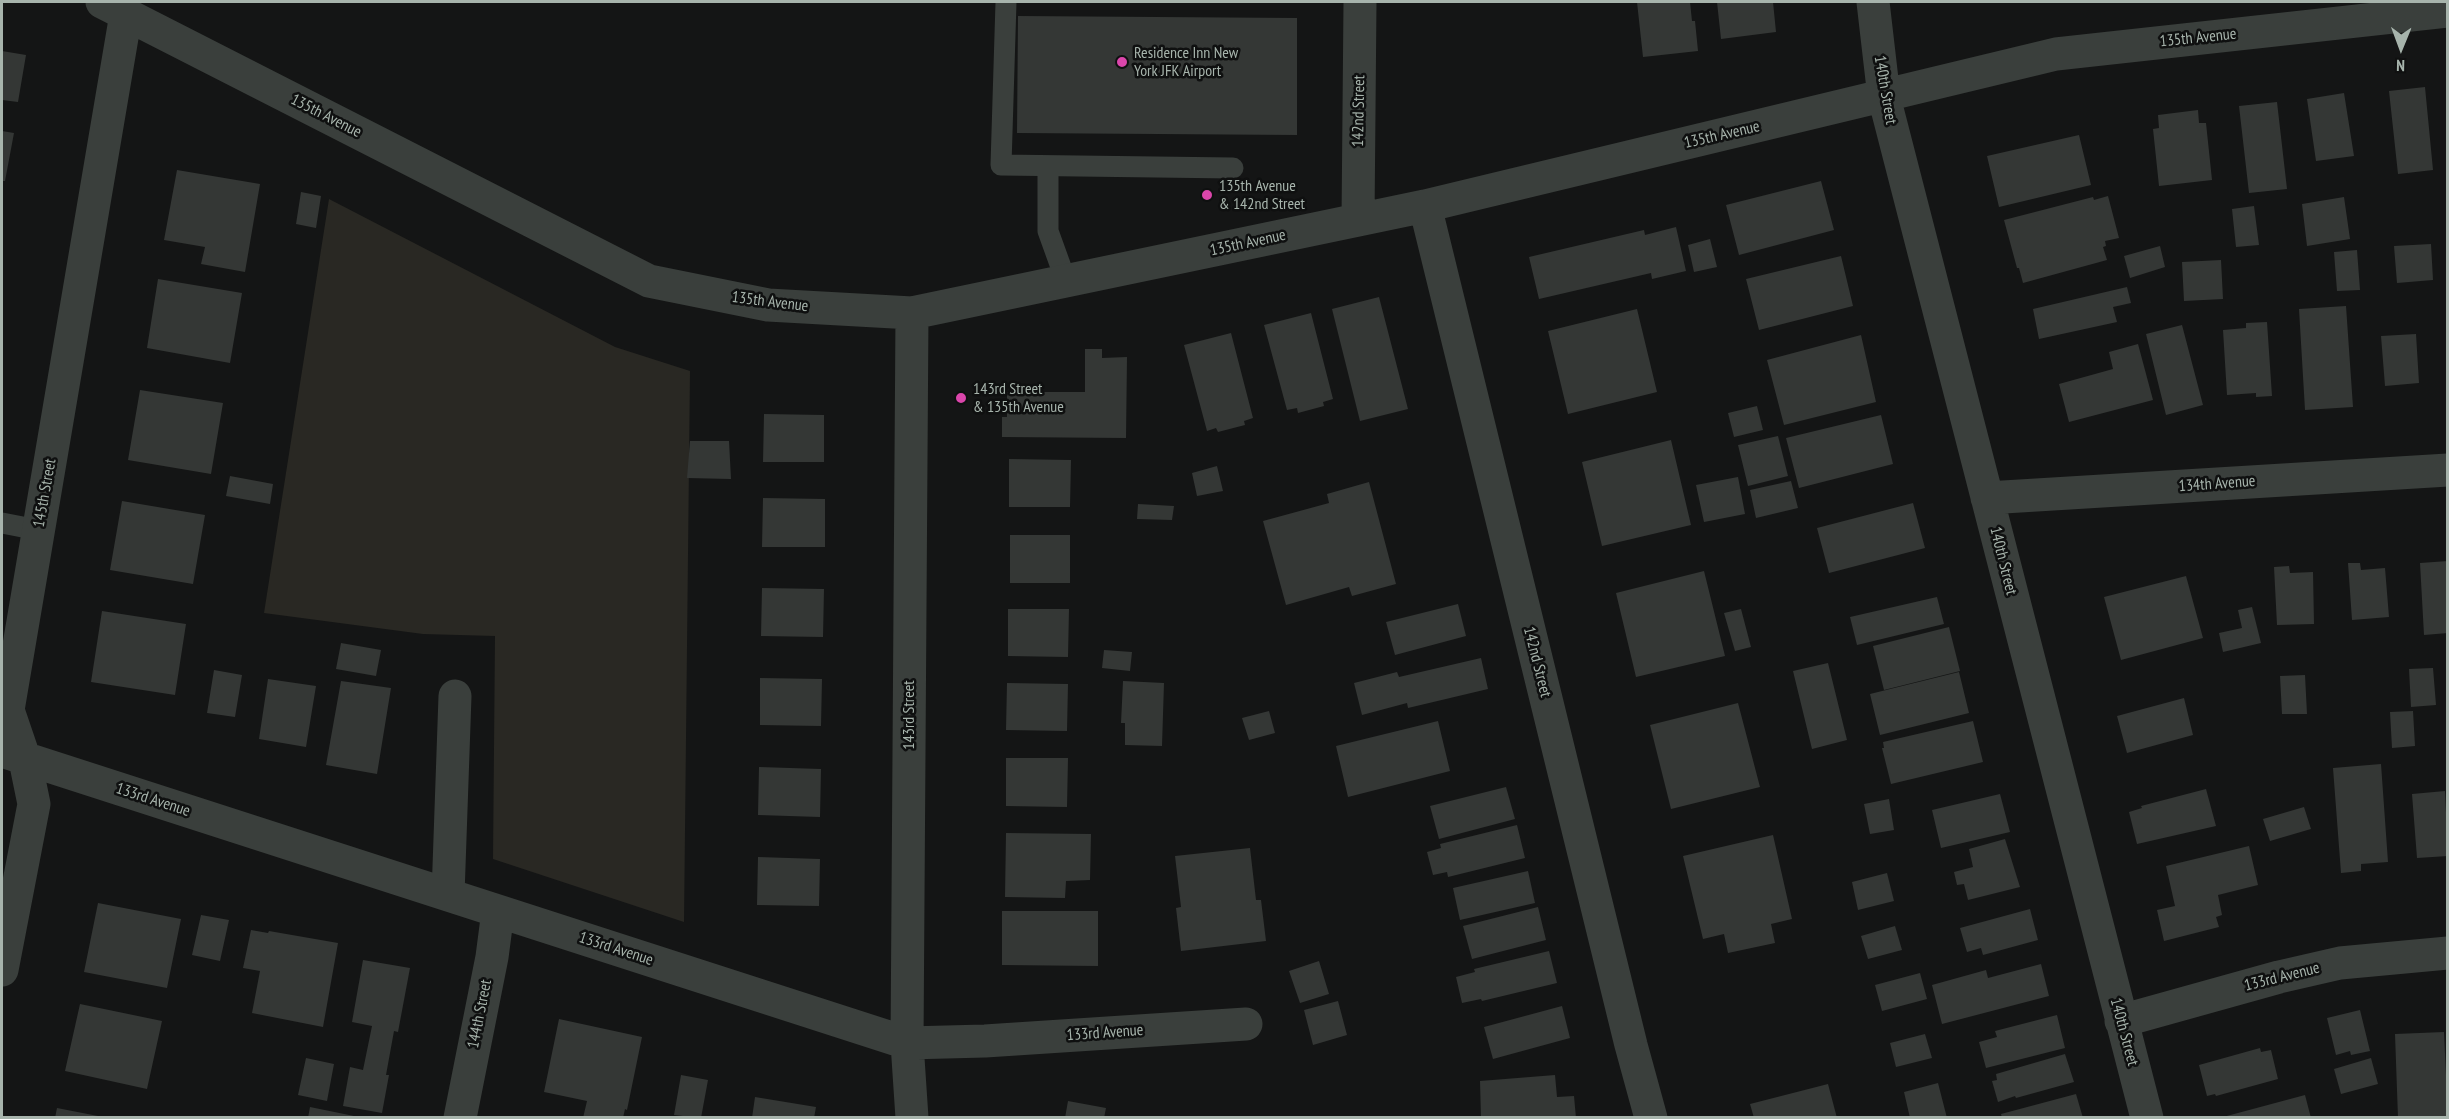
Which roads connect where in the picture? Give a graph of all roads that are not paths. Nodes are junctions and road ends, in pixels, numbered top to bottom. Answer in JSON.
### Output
{"nodes":[{"id":1,"x":1006,"y":2,"type":"edge"},
{"id":2,"x":1360,"y":2,"type":"edge"},
{"id":3,"x":1873,"y":2,"type":"edge"},
{"id":4,"x":114,"y":8,"type":"edge"},
{"id":5,"x":2448,"y":11,"type":"edge"},
{"id":6,"x":1884,"y":97,"type":"junction"},
{"id":7,"x":1048,"y":166,"type":"junction"},
{"id":8,"x":1233,"y":168,"type":"dead end"},
{"id":9,"x":1425,"y":206,"type":"junction"},
{"id":10,"x":1358,"y":220,"type":"junction"},
{"id":11,"x":1066,"y":281,"type":"junction"},
{"id":12,"x":912,"y":313,"type":"junction"},
{"id":13,"x":2448,"y":470,"type":"edge"},
{"id":14,"x":1986,"y":498,"type":"junction"},
{"id":15,"x":2,"y":523,"type":"edge"},
{"id":16,"x":38,"y":530,"type":"junction"},
{"id":17,"x":455,"y":696,"type":"dead end"},
{"id":18,"x":13,"y":756,"type":"edge"},
{"id":19,"x":448,"y":895,"type":"junction"},
{"id":20,"x":498,"y":911,"type":"junction"},
{"id":21,"x":2448,"y":953,"type":"edge"},
{"id":22,"x":2,"y":970,"type":"edge"},
{"id":23,"x":2121,"y":1021,"type":"junction"},
{"id":24,"x":1246,"y":1024,"type":"dead end"},
{"id":25,"x":907,"y":1043,"type":"junction"},
{"id":26,"x":460,"y":1118,"type":"edge"},
{"id":27,"x":912,"y":1118,"type":"edge"},
{"id":28,"x":1652,"y":1118,"type":"edge"},
{"id":29,"x":2147,"y":1118,"type":"edge"}],
"edges":[{"from":1,"to":7,"type":"lane"},
{"from":2,"to":10,"type":"street","name":"142nd Street"},
{"from":3,"to":6,"type":"street","name":"140th Street"},
{"from":4,"to":12,"type":"street","name":"135th Avenue"},
{"from":4,"to":16,"type":"street","name":"145th Street"},
{"from":5,"to":6,"type":"street","name":"135th Avenue"},
{"from":6,"to":9,"type":"street","name":"135th Avenue"},
{"from":6,"to":14,"type":"street","name":"140th Street"},
{"from":7,"to":8,"type":"lane"},
{"from":7,"to":11,"type":"lane"},
{"from":9,"to":10,"type":"street","name":"135th Avenue"},
{"from":9,"to":28,"type":"street","name":"142nd Street"},
{"from":10,"to":11,"type":"street","name":"135th Avenue"},
{"from":11,"to":12,"type":"street","name":"135th Avenue"},
{"from":12,"to":25,"type":"street","name":"143rd Street"},
{"from":13,"to":14,"type":"street","name":"134th Avenue"},
{"from":14,"to":23,"type":"street","name":"140th Street"},
{"from":15,"to":16,"type":"lane"},
{"from":16,"to":18,"type":"street","name":"145th Street"},
{"from":17,"to":19,"type":"street"},
{"from":18,"to":19,"type":"street","name":"133rd Avenue"},
{"from":18,"to":22,"type":"street","name":"145th Street"},
{"from":19,"to":20,"type":"street","name":"133rd Avenue"},
{"from":20,"to":25,"type":"street","name":"133rd Avenue"},
{"from":20,"to":26,"type":"street","name":"144th Street"},
{"from":21,"to":23,"type":"street","name":"133rd Avenue"},
{"from":23,"to":29,"type":"street","name":"140th Street"},
{"from":24,"to":25,"type":"street","name":"133rd Avenue"},
{"from":25,"to":27,"type":"street","name":"143rd Street"}]}
